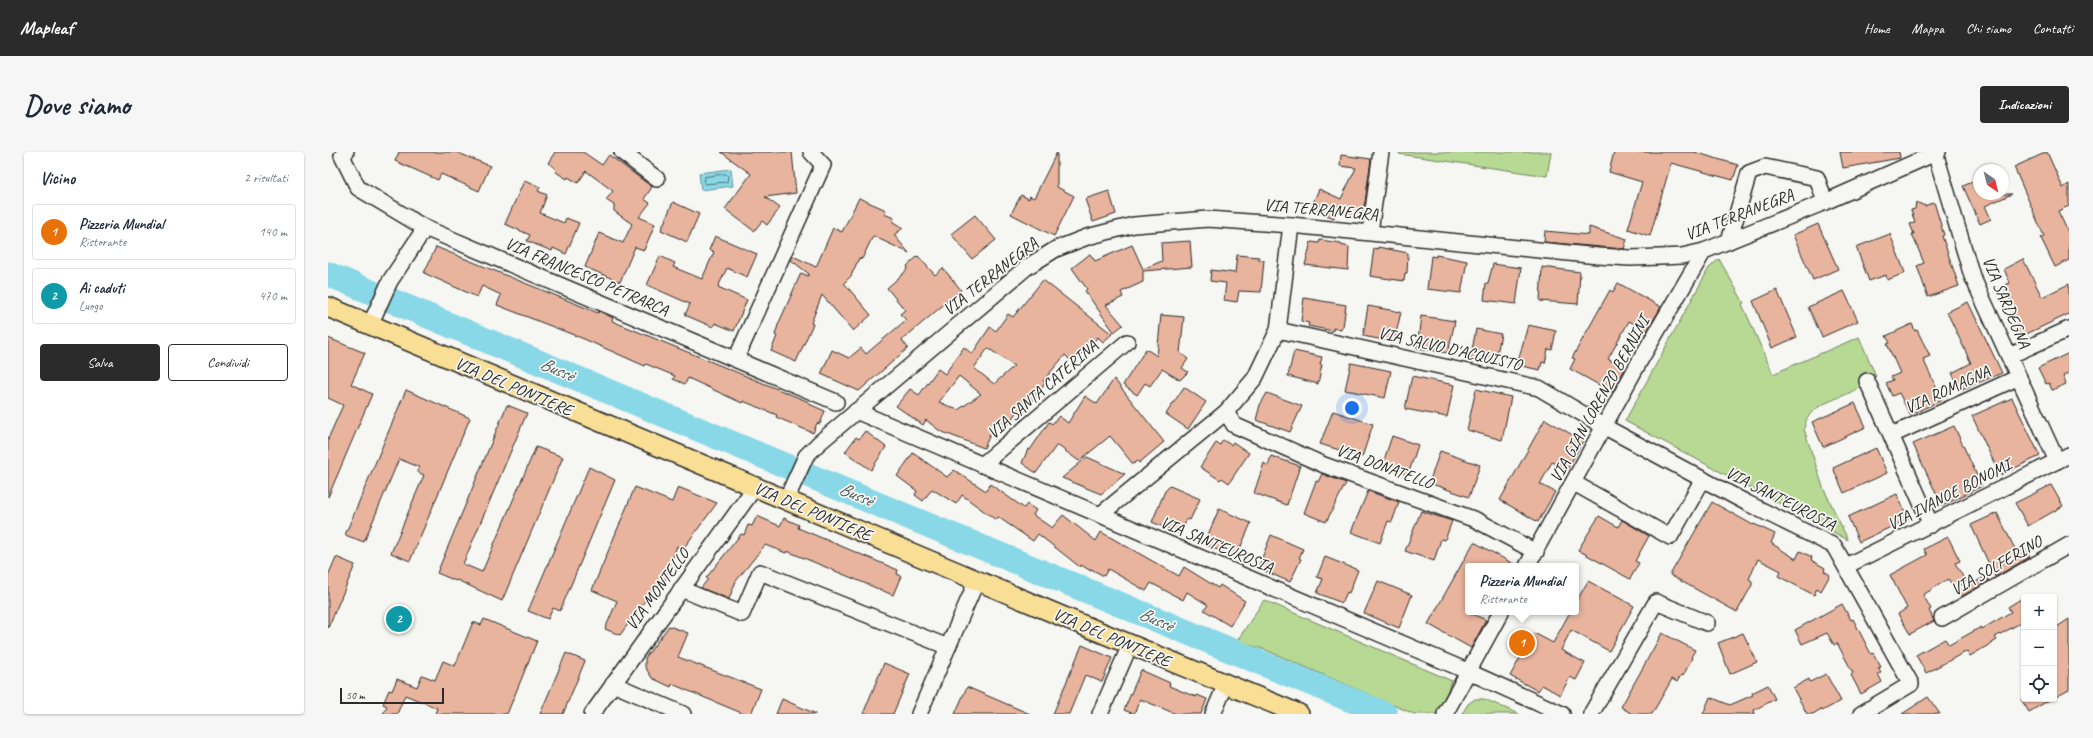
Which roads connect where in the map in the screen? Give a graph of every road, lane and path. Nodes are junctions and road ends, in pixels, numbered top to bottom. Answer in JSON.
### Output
{"nodes":[{"id":1,"x":346,"y":152,"type":"edge"},
{"id":2,"x":622,"y":152,"type":"edge"},
{"id":3,"x":811,"y":152,"type":"edge"},
{"id":4,"x":1381,"y":152,"type":"edge"},
{"id":5,"x":1936,"y":152,"type":"edge"},
{"id":6,"x":657,"y":179,"type":"dead end"},
{"id":7,"x":1825,"y":202,"type":"junction"},
{"id":8,"x":1291,"y":225,"type":"junction"},
{"id":9,"x":425,"y":228,"type":"junction"},
{"id":10,"x":1370,"y":232,"type":"junction"},
{"id":11,"x":1729,"y":241,"type":"junction"},
{"id":12,"x":1704,"y":251,"type":"junction"},
{"id":13,"x":328,"y":307,"type":"edge"},
{"id":14,"x":373,"y":318,"type":"junction"},
{"id":15,"x":2069,"y":329,"type":"edge"},
{"id":16,"x":1278,"y":330,"type":"junction"},
{"id":17,"x":1127,"y":342,"type":"dead end"},
{"id":18,"x":2009,"y":356,"type":"junction"},
{"id":19,"x":736,"y":359,"type":"junction"},
{"id":20,"x":2019,"y":377,"type":"junction"},
{"id":21,"x":1867,"y":381,"type":"dead end"},
{"id":22,"x":836,"y":402,"type":"dead end"},
{"id":23,"x":856,"y":411,"type":"junction"},
{"id":24,"x":1226,"y":412,"type":"junction"},
{"id":25,"x":1605,"y":427,"type":"junction"},
{"id":26,"x":1892,"y":435,"type":"junction"},
{"id":27,"x":2063,"y":458,"type":"edge"},
{"id":28,"x":982,"y":465,"type":"junction"},
{"id":29,"x":1703,"y":479,"type":"junction"},
{"id":30,"x":1574,"y":483,"type":"junction"},
{"id":31,"x":754,"y":487,"type":"junction"},
{"id":32,"x":789,"y":495,"type":"junction"},
{"id":33,"x":1100,"y":515,"type":"junction"},
{"id":34,"x":1931,"y":525,"type":"junction"},
{"id":35,"x":2069,"y":545,"type":"edge"},
{"id":36,"x":1536,"y":552,"type":"junction"},
{"id":37,"x":1529,"y":563,"type":"edge"},
{"id":38,"x":1846,"y":566,"type":"junction"},
{"id":39,"x":977,"y":580,"type":"junction"},
{"id":40,"x":681,"y":589,"type":"junction"},
{"id":41,"x":1499,"y":615,"type":"edge"},
{"id":42,"x":1942,"y":618,"type":"dead end"},
{"id":43,"x":1707,"y":623,"type":"dead end"},
{"id":44,"x":1130,"y":645,"type":"junction"},
{"id":45,"x":948,"y":647,"type":"junction"},
{"id":46,"x":1467,"y":671,"type":"junction"},
{"id":47,"x":613,"y":684,"type":"junction"},
{"id":48,"x":1226,"y":684,"type":"junction"},
{"id":49,"x":1867,"y":713,"type":"edge"},
{"id":50,"x":592,"y":714,"type":"edge"},
{"id":51,"x":683,"y":714,"type":"edge"},
{"id":52,"x":919,"y":714,"type":"edge"},
{"id":53,"x":1100,"y":714,"type":"edge"},
{"id":54,"x":1213,"y":714,"type":"edge"},
{"id":55,"x":1299,"y":714,"type":"edge"},
{"id":56,"x":1445,"y":714,"type":"edge"},
{"id":57,"x":1562,"y":714,"type":"edge"},
{"id":58,"x":1591,"y":714,"type":"edge"}],
"edges":[{"from":1,"to":9,"type":"street","name":"VIA FRANCESCO PETRARCA"},
{"from":2,"to":6,"type":"street"},
{"from":3,"to":19,"type":"street"},
{"from":4,"to":10,"type":"street"},
{"from":5,"to":7,"type":"street","name":"VIA TERRANEGRA"},
{"from":5,"to":18,"type":"street","name":"VIA SARDEGNA"},
{"from":7,"to":11,"type":"street","name":"VIA TERRANEGRA"},
{"from":7,"to":11,"type":"street"},
{"from":8,"to":10,"type":"street","name":"VIA TERRANEGRA"},
{"from":8,"to":16,"type":"street"},
{"from":8,"to":23,"type":"street","name":"VIA TERRANEGRA"},
{"from":9,"to":14,"type":"street"},
{"from":9,"to":19,"type":"street","name":"VIA FRANCESCO PETRARCA"},
{"from":10,"to":12,"type":"street","name":"VIA TERRANEGRA"},
{"from":11,"to":12,"type":"street","name":"VIA TERRANEGRA"},
{"from":12,"to":25,"type":"street","name":"VIA GIAN LORENZO BERNINI"},
{"from":13,"to":14,"type":"main road","name":"VIA DEL PONTIERE"},
{"from":14,"to":31,"type":"main road","name":"VIA DEL PONTIERE"},
{"from":15,"to":18,"type":"street"},
{"from":16,"to":24,"type":"street"},
{"from":16,"to":25,"type":"street","name":"VIA SALVO D'ACQUISTO"},
{"from":17,"to":28,"type":"street","name":"VIA SANTA CATERINA"},
{"from":18,"to":20,"type":"street","name":"VIA SARDEGNA"},
{"from":19,"to":22,"type":"street","name":"VIA FRANCESCO PETRARCA"},
{"from":20,"to":26,"type":"street","name":"VIA ROMAGNA"},
{"from":20,"to":27,"type":"street","name":"VIA SARDEGNA"},
{"from":21,"to":26,"type":"street"},
{"from":23,"to":28,"type":"street","name":"VIA SANT'EUROSIA"},
{"from":23,"to":32,"type":"street","name":"VIA TERRANEGRA"},
{"from":24,"to":33,"type":"street"},
{"from":24,"to":36,"type":"street","name":"VIA DONATELLO"},
{"from":25,"to":29,"type":"street","name":"VIA SANT'EUROSIA"},
{"from":25,"to":30,"type":"street","name":"VIA GIAN LORENZO BERNINI"},
{"from":26,"to":34,"type":"street"},
{"from":27,"to":34,"type":"street","name":"VIA IVANOE BONOMI"},
{"from":28,"to":33,"type":"street","name":"VIA SANT'EUROSIA"},
{"from":29,"to":30,"type":"street"},
{"from":29,"to":38,"type":"street","name":"VIA SANT'EUROSIA"},
{"from":30,"to":36,"type":"street","name":"VIA GIAN LORENZO BERNINI"},
{"from":31,"to":32,"type":"main road","name":"VIA DEL PONTIERE"},
{"from":31,"to":40,"type":"street","name":"VIA MONTELLO"},
{"from":32,"to":39,"type":"main road","name":"VIA DEL PONTIERE"},
{"from":33,"to":46,"type":"street","name":"VIA SANT'EUROSIA"},
{"from":34,"to":38,"type":"street","name":"VIA IVANOE BONOMI"},
{"from":35,"to":42,"type":"street","name":"VIA SOLFERINO"},
{"from":36,"to":37,"type":"street","name":"VIA GIAN LORENZO BERNINI"},
{"from":38,"to":49,"type":"street","name":"VIA SANT'EUROSIA"},
{"from":39,"to":44,"type":"main road","name":"VIA DEL PONTIERE"},
{"from":39,"to":45,"type":"street"},
{"from":40,"to":45,"type":"street"},
{"from":40,"to":47,"type":"street","name":"VIA MONTELLO"},
{"from":41,"to":46,"type":"street"},
{"from":43,"to":58,"type":"street"},
{"from":44,"to":48,"type":"main road","name":"VIA DEL PONTIERE"},
{"from":44,"to":53,"type":"street"},
{"from":45,"to":52,"type":"street"},
{"from":46,"to":56,"type":"street"},
{"from":46,"to":57,"type":"street","name":"VIA SANT'EUROSIA"},
{"from":47,"to":50,"type":"street","name":"VIA MONTELLO"},
{"from":47,"to":51,"type":"street"},
{"from":48,"to":54,"type":"street"},
{"from":48,"to":55,"type":"main road","name":"VIA DEL PONTIERE"}]}
